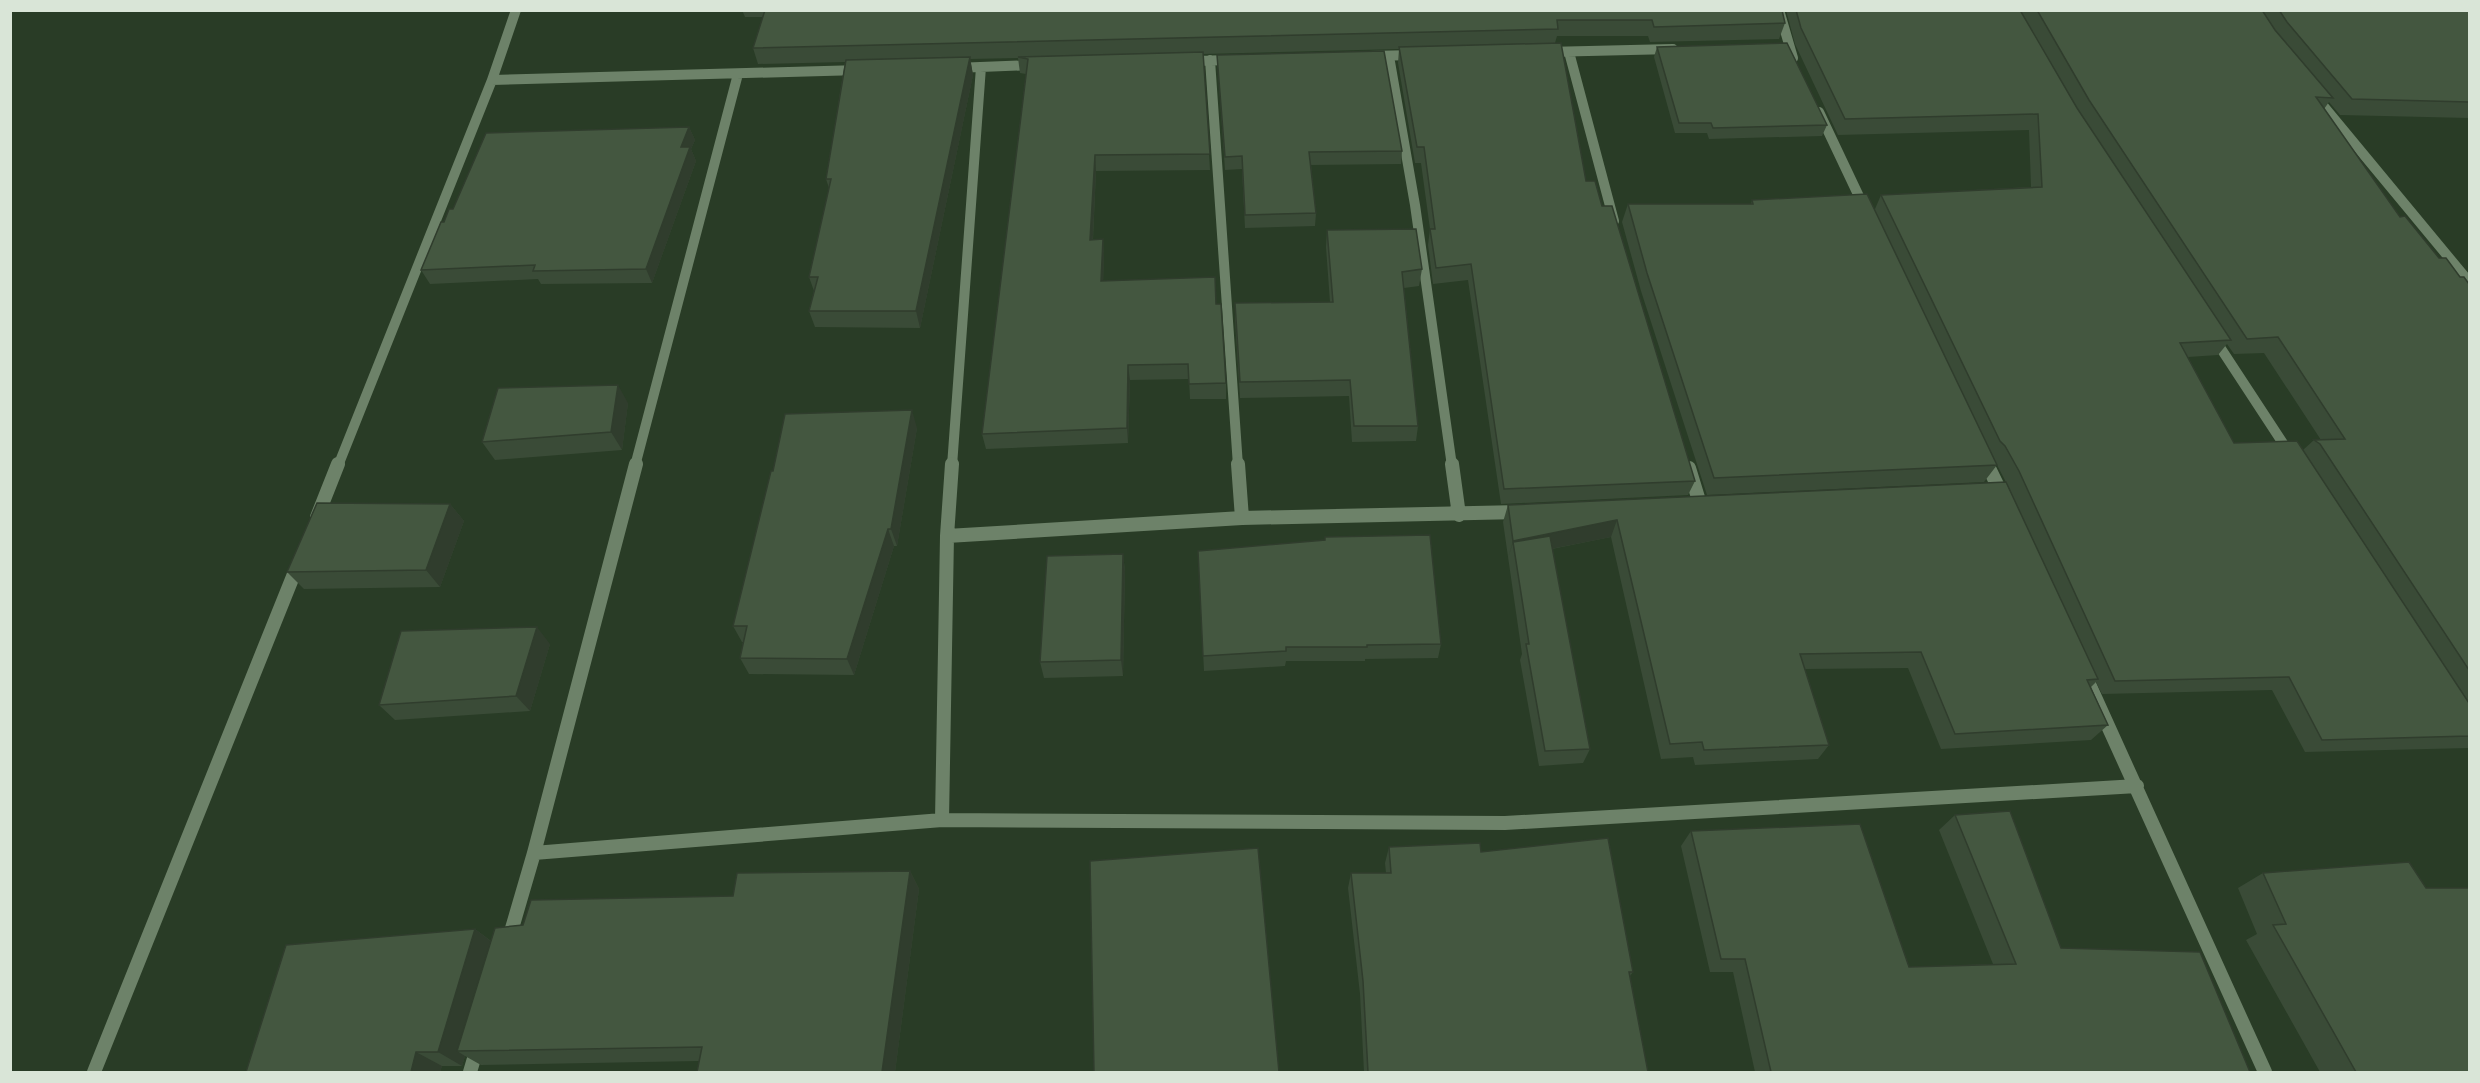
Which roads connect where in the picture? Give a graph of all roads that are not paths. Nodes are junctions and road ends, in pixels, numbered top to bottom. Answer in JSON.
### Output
{"nodes":[{"id":1,"x":516,"y":10,"type":"edge"},
{"id":2,"x":1779,"y":10,"type":"edge"},
{"id":3,"x":1684,"y":49,"type":"edge"},
{"id":4,"x":1569,"y":51,"type":"junction"},
{"id":5,"x":1535,"y":52,"type":"edge"},
{"id":6,"x":1423,"y":55,"type":"edge"},
{"id":7,"x":1389,"y":56,"type":"junction"},
{"id":8,"x":1353,"y":57,"type":"edge"},
{"id":9,"x":1246,"y":59,"type":"edge"},
{"id":10,"x":1210,"y":60,"type":"junction"},
{"id":11,"x":1175,"y":61,"type":"edge"},
{"id":12,"x":1050,"y":65,"type":"edge"},
{"id":13,"x":981,"y":67,"type":"junction"},
{"id":14,"x":1798,"y":67,"type":"edge"},
{"id":15,"x":946,"y":68,"type":"edge"},
{"id":16,"x":865,"y":70,"type":"edge"},
{"id":17,"x":738,"y":74,"type":"junction"},
{"id":18,"x":492,"y":80,"type":"junction"},
{"id":19,"x":2307,"y":87,"type":"edge"},
{"id":20,"x":1813,"y":99,"type":"edge"},
{"id":21,"x":1869,"y":215,"type":"edge"},
{"id":22,"x":1618,"y":236,"type":"edge"},
{"id":23,"x":2469,"y":284,"type":"edge"},
{"id":24,"x":2209,"y":329,"type":"edge"},
{"id":25,"x":1980,"y":448,"type":"edge"},
{"id":26,"x":2294,"y":459,"type":"edge"},
{"id":27,"x":1686,"y":460,"type":"edge"},
{"id":28,"x":1700,"y":504,"type":"edge"},
{"id":29,"x":1528,"y":512,"type":"edge"},
{"id":30,"x":2010,"y":512,"type":"edge"},
{"id":31,"x":1459,"y":515,"type":"junction"},
{"id":32,"x":1242,"y":518,"type":"junction"},
{"id":33,"x":310,"y":532,"type":"edge"},
{"id":34,"x":947,"y":536,"type":"junction"},
{"id":35,"x":302,"y":554,"type":"edge"},
{"id":36,"x":2078,"y":659,"type":"edge"},
{"id":37,"x":2137,"y":786,"type":"junction"},
{"id":38,"x":942,"y":820,"type":"junction"},
{"id":39,"x":534,"y":852,"type":"junction"},
{"id":40,"x":505,"y":951,"type":"edge"},
{"id":41,"x":483,"y":1029,"type":"edge"},
{"id":42,"x":94,"y":1072,"type":"edge"},
{"id":43,"x":470,"y":1072,"type":"edge"},
{"id":44,"x":2265,"y":1072,"type":"edge"}],
"edges":[{"from":1,"to":18,"type":"street"},
{"from":2,"to":14,"type":"street"},
{"from":3,"to":4,"type":"street"},
{"from":4,"to":5,"type":"street"},
{"from":4,"to":22,"type":"street"},
{"from":6,"to":7,"type":"street"},
{"from":7,"to":8,"type":"street"},
{"from":7,"to":31,"type":"street"},
{"from":9,"to":10,"type":"street"},
{"from":10,"to":11,"type":"street"},
{"from":10,"to":32,"type":"street"},
{"from":12,"to":13,"type":"street"},
{"from":13,"to":15,"type":"street"},
{"from":13,"to":34,"type":"street"},
{"from":16,"to":17,"type":"street"},
{"from":17,"to":18,"type":"street"},
{"from":17,"to":39,"type":"street"},
{"from":18,"to":33,"type":"street"},
{"from":19,"to":23,"type":"street"},
{"from":20,"to":21,"type":"street"},
{"from":24,"to":26,"type":"street"},
{"from":25,"to":30,"type":"street"},
{"from":27,"to":28,"type":"street"},
{"from":29,"to":31,"type":"street"},
{"from":31,"to":32,"type":"street"},
{"from":32,"to":34,"type":"street"},
{"from":34,"to":38,"type":"street"},
{"from":35,"to":42,"type":"street"},
{"from":36,"to":37,"type":"street"},
{"from":37,"to":38,"type":"street"},
{"from":37,"to":44,"type":"street"},
{"from":38,"to":39,"type":"street"},
{"from":39,"to":40,"type":"street"},
{"from":41,"to":43,"type":"street"}]}
